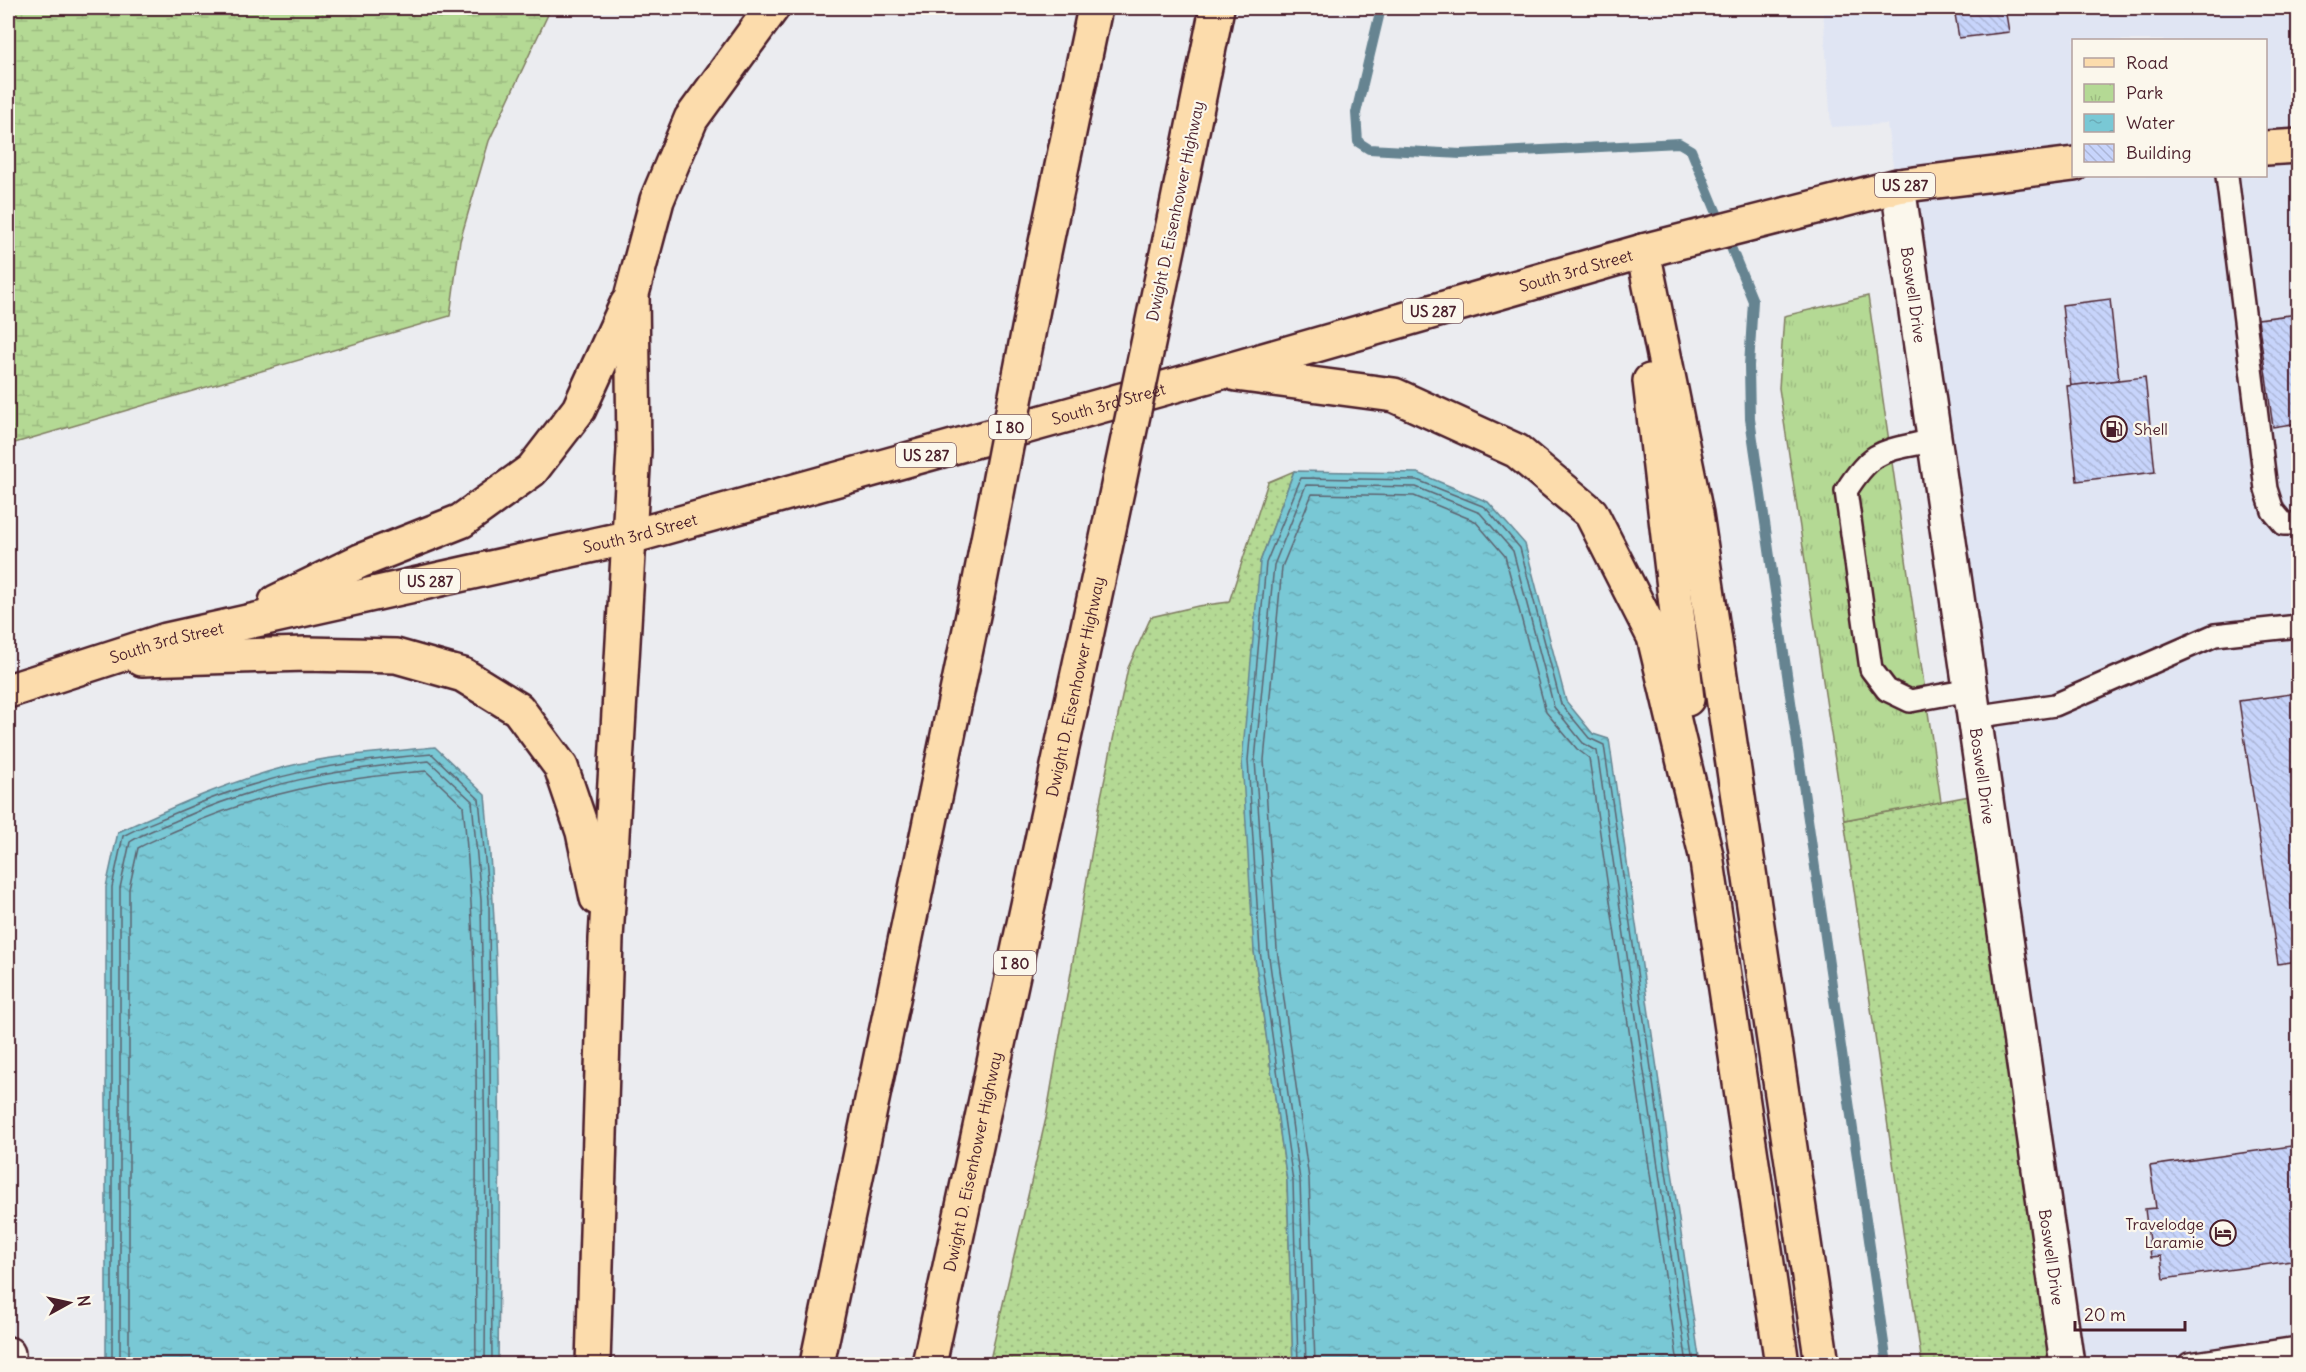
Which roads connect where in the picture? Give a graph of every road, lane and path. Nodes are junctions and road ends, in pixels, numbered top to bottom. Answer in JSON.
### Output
{"nodes":[{"id":1,"x":772,"y":8,"type":"edge"},
{"id":2,"x":1095,"y":8,"type":"edge"},
{"id":3,"x":1217,"y":8,"type":"edge"},
{"id":4,"x":2072,"y":164,"type":"edge"},
{"id":5,"x":2227,"y":177,"type":"edge"},
{"id":6,"x":1898,"y":186,"type":"junction"},
{"id":7,"x":1644,"y":251,"type":"junction"},
{"id":8,"x":632,"y":294,"type":"junction"},
{"id":9,"x":1222,"y":372,"type":"junction"},
{"id":10,"x":1934,"y":440,"type":"junction"},
{"id":11,"x":2298,"y":524,"type":"edge"},
{"id":12,"x":630,"y":537,"type":"junction"},
{"id":13,"x":231,"y":625,"type":"junction"},
{"id":14,"x":2298,"y":626,"type":"edge"},
{"id":15,"x":108,"y":659,"type":"junction"},
{"id":16,"x":8,"y":691,"type":"edge"},
{"id":17,"x":1972,"y":703,"type":"junction"},
{"id":18,"x":1706,"y":855,"type":"junction"},
{"id":19,"x":606,"y":939,"type":"junction"},
{"id":20,"x":954,"y":1246,"type":"junction"},
{"id":21,"x":2298,"y":1348,"type":"edge"},
{"id":22,"x":8,"y":1354,"type":"edge"},
{"id":23,"x":8,"y":1359,"type":"edge"},
{"id":24,"x":593,"y":1365,"type":"edge"},
{"id":25,"x":817,"y":1365,"type":"edge"},
{"id":26,"x":929,"y":1365,"type":"edge"},
{"id":27,"x":936,"y":1365,"type":"edge"},
{"id":28,"x":1782,"y":1365,"type":"edge"},
{"id":29,"x":1822,"y":1365,"type":"edge"},
{"id":30,"x":2067,"y":1365,"type":"edge"},
{"id":31,"x":2189,"y":1365,"type":"edge"}],
"edges":[{"from":1,"to":8,"type":"main road"},
{"from":2,"to":25,"type":"main road","number":"I 80","bridge":true},
{"from":3,"to":20,"type":"main road","name":"Dwight D. Eisenhower Highway","number":"I 80","bridge":true},
{"from":4,"to":6,"type":"main road","name":"South 3rd Street","number":"US 287"},
{"from":5,"to":11,"type":"lane"},
{"from":6,"to":7,"type":"main road","name":"South 3rd Street","number":"US 287"},
{"from":6,"to":10,"type":"street","name":"Boswell Drive"},
{"from":7,"to":9,"type":"main road","name":"South 3rd Street","number":"US 287"},
{"from":7,"to":18,"type":"main road"},
{"from":7,"to":29,"type":"main road"},
{"from":8,"to":12,"type":"main road"},
{"from":8,"to":13,"type":"main road"},
{"from":9,"to":12,"type":"main road","name":"South 3rd Street","number":"US 287"},
{"from":9,"to":18,"type":"main road"},
{"from":10,"to":17,"type":"street","name":"Boswell Drive"},
{"from":10,"to":17,"type":"lane"},
{"from":12,"to":13,"type":"main road","name":"South 3rd Street","number":"US 287"},
{"from":12,"to":19,"type":"main road"},
{"from":13,"to":15,"type":"main road","name":"South 3rd Street","number":"US 287"},
{"from":14,"to":17,"type":"lane"},
{"from":15,"to":16,"type":"main road","name":"South 3rd Street","number":"US 287"},
{"from":15,"to":19,"type":"main road"},
{"from":17,"to":30,"type":"street","name":"Boswell Drive"},
{"from":18,"to":28,"type":"main road"},
{"from":19,"to":24,"type":"main road"},
{"from":20,"to":26,"type":"main road","name":"Dwight D. Eisenhower Highway","number":"I 80"},
{"from":20,"to":27,"type":"main road"},
{"from":21,"to":31,"type":"lane"},
{"from":22,"to":23,"type":"street"}]}
